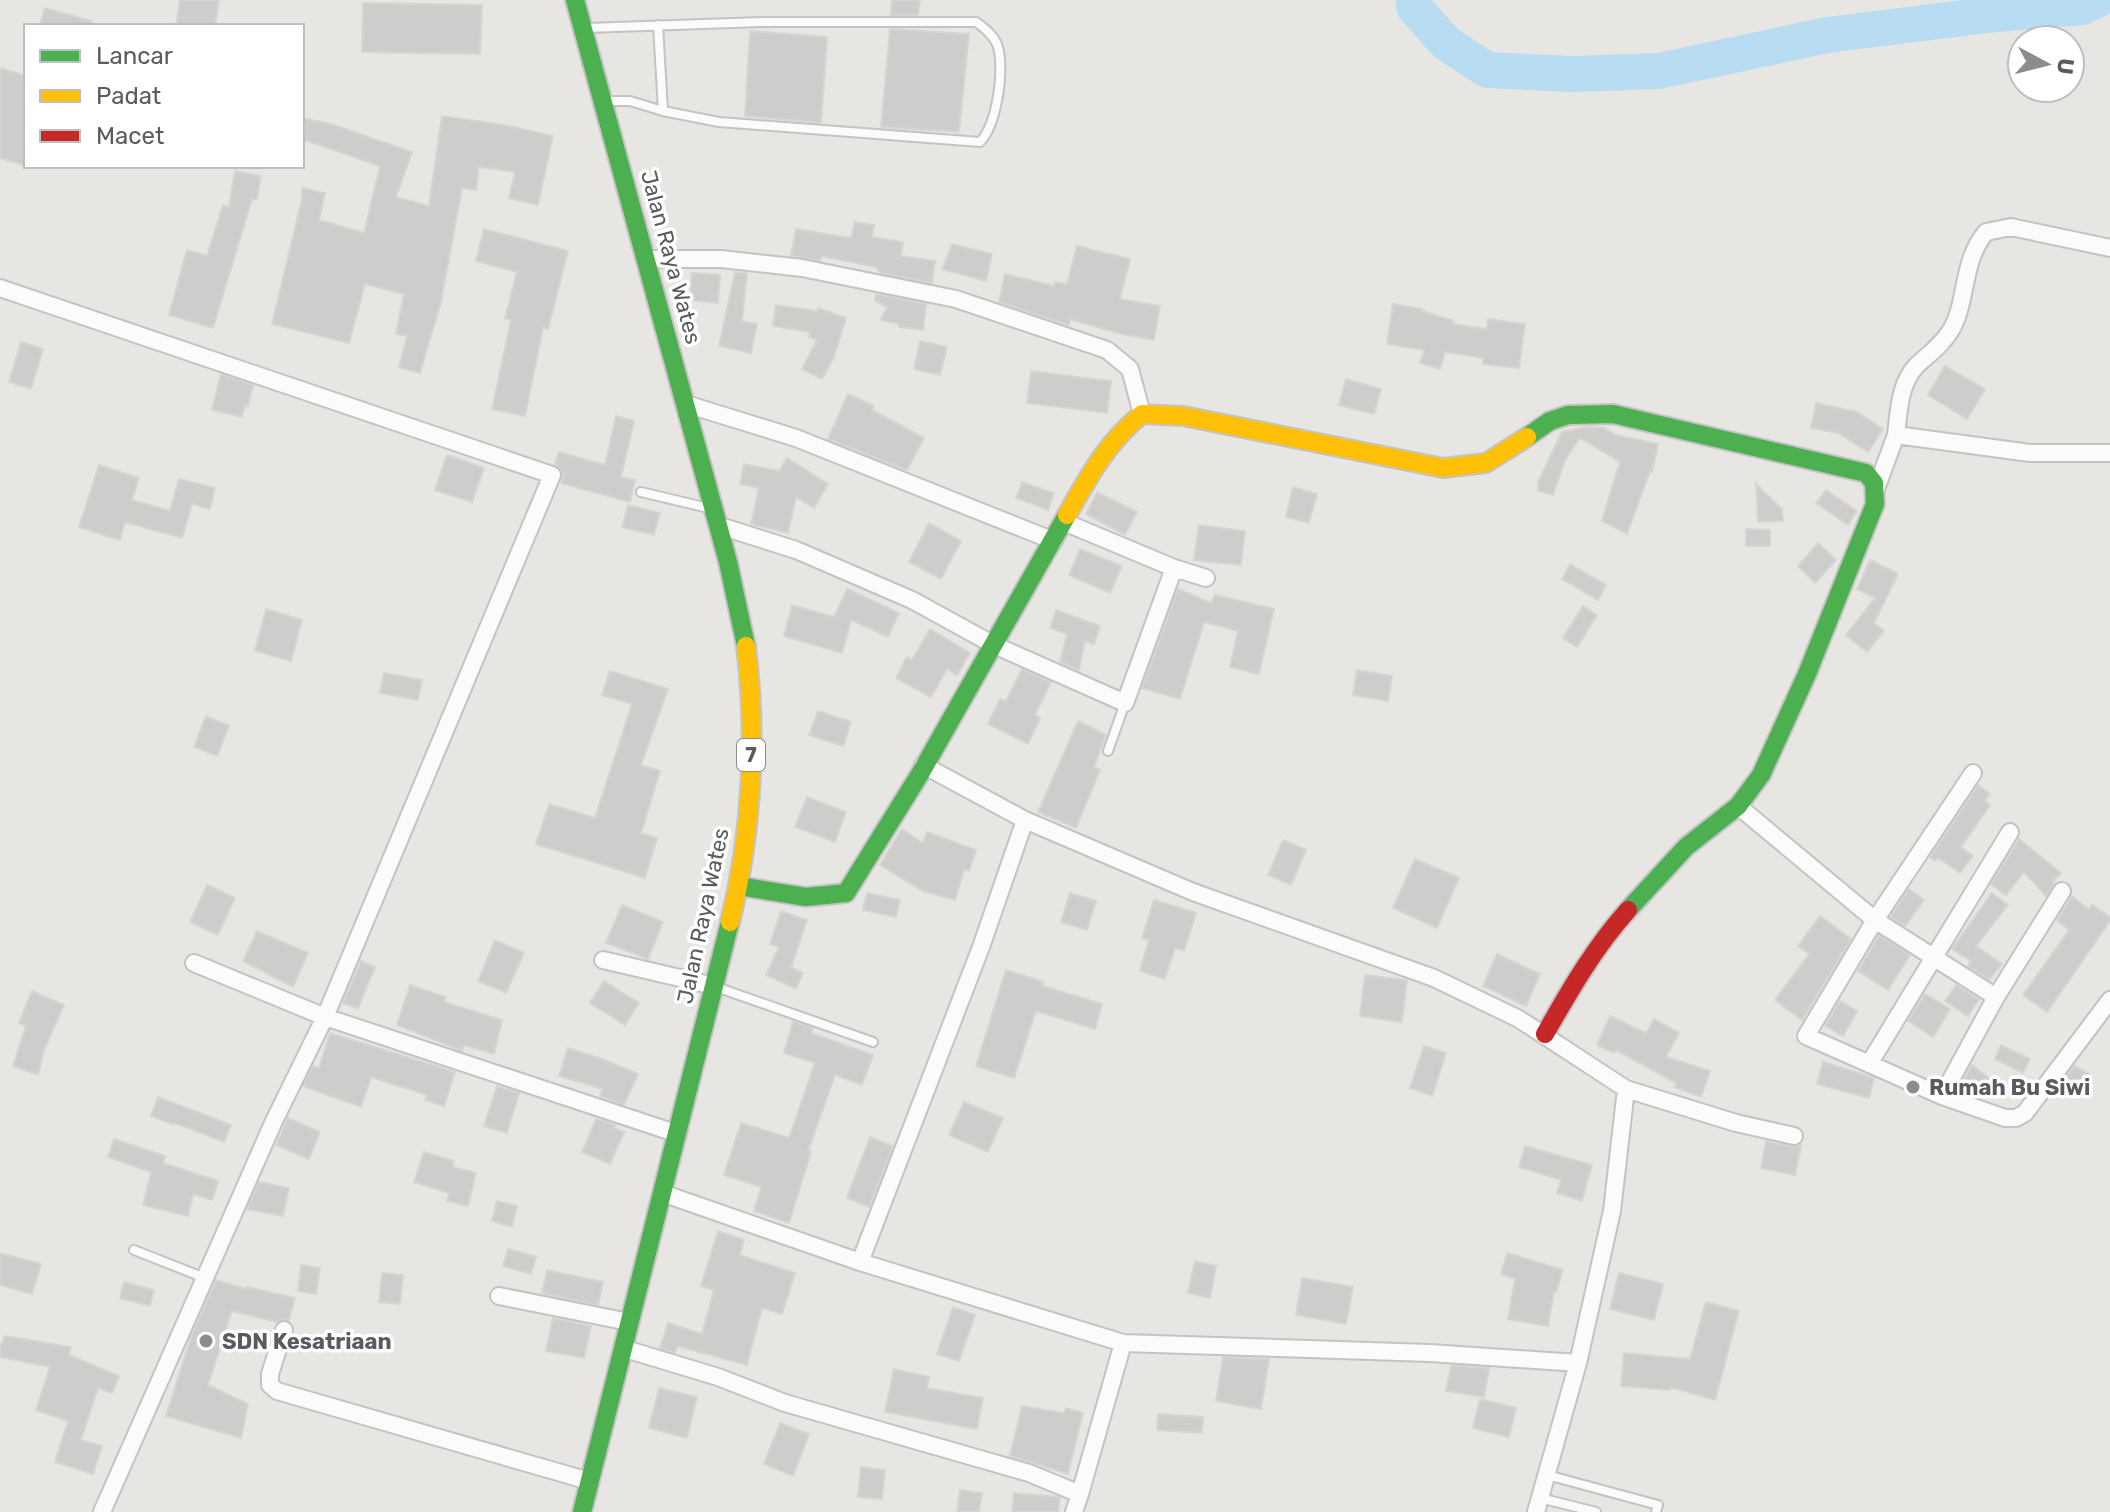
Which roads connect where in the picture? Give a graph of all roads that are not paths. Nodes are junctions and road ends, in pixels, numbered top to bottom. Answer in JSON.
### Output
{"nodes":[{"id":1,"x":575,"y":0,"type":"edge"},
{"id":2,"x":658,"y":25,"type":"junction"},
{"id":3,"x":582,"y":28,"type":"junction"},
{"id":4,"x":603,"y":102,"type":"junction"},
{"id":5,"x":663,"y":111,"type":"junction"},
{"id":6,"x":2110,"y":248,"type":"edge"},
{"id":7,"x":647,"y":259,"type":"junction"},
{"id":8,"x":0,"y":288,"type":"edge"},
{"id":9,"x":686,"y":404,"type":"junction"},
{"id":10,"x":1142,"y":414,"type":"junction"},
{"id":11,"x":1896,"y":435,"type":"junction"},
{"id":12,"x":2110,"y":453,"type":"edge"},
{"id":13,"x":1876,"y":489,"type":"junction"},
{"id":14,"x":641,"y":492,"type":"dead end"},
{"id":15,"x":715,"y":517,"type":"junction"},
{"id":16,"x":1064,"y":522,"type":"junction"},
{"id":17,"x":1054,"y":541,"type":"junction"},
{"id":18,"x":1174,"y":568,"type":"junction"},
{"id":19,"x":1206,"y":578,"type":"dead end"},
{"id":20,"x":994,"y":645,"type":"junction"},
{"id":21,"x":1125,"y":703,"type":"junction"},
{"id":22,"x":1108,"y":751,"type":"dead end"},
{"id":23,"x":923,"y":765,"type":"junction"},
{"id":24,"x":1973,"y":773,"type":"dead end"},
{"id":25,"x":1738,"y":806,"type":"junction"},
{"id":26,"x":1025,"y":820,"type":"junction"},
{"id":27,"x":2010,"y":832,"type":"dead end"},
{"id":28,"x":739,"y":886,"type":"junction"},
{"id":29,"x":2062,"y":891,"type":"dead end"},
{"id":30,"x":1875,"y":920,"type":"junction"},
{"id":31,"x":1932,"y":958,"type":"junction"},
{"id":32,"x":603,"y":960,"type":"dead end"},
{"id":33,"x":194,"y":963,"type":"dead end"},
{"id":34,"x":714,"y":986,"type":"junction"},
{"id":35,"x":1996,"y":997,"type":"junction"},
{"id":36,"x":2110,"y":1000,"type":"edge"},
{"id":37,"x":325,"y":1017,"type":"junction"},
{"id":38,"x":1545,"y":1034,"type":"junction"},
{"id":39,"x":873,"y":1042,"type":"dead end"},
{"id":40,"x":1869,"y":1064,"type":"junction"},
{"id":41,"x":1626,"y":1089,"type":"junction"},
{"id":42,"x":1942,"y":1096,"type":"junction"},
{"id":43,"x":678,"y":1134,"type":"junction"},
{"id":44,"x":1794,"y":1136,"type":"dead end"},
{"id":45,"x":662,"y":1193,"type":"junction"},
{"id":46,"x":134,"y":1250,"type":"dead end"},
{"id":47,"x":860,"y":1262,"type":"junction"},
{"id":48,"x":206,"y":1278,"type":"junction"},
{"id":49,"x":499,"y":1296,"type":"dead end"},
{"id":50,"x":629,"y":1322,"type":"junction"},
{"id":51,"x":284,"y":1330,"type":"dead end"},
{"id":52,"x":1123,"y":1343,"type":"junction"},
{"id":53,"x":622,"y":1348,"type":"junction"},
{"id":54,"x":1578,"y":1363,"type":"junction"},
{"id":55,"x":1547,"y":1475,"type":"junction"},
{"id":56,"x":589,"y":1481,"type":"junction"},
{"id":57,"x":1080,"y":1494,"type":"junction"},
{"id":58,"x":1538,"y":1505,"type":"edge"},
{"id":59,"x":102,"y":1512,"type":"edge"},
{"id":60,"x":582,"y":1512,"type":"edge"},
{"id":61,"x":1074,"y":1512,"type":"edge"},
{"id":62,"x":1596,"y":1512,"type":"edge"},
{"id":63,"x":1656,"y":1512,"type":"edge"}],
"edges":[{"from":1,"to":3,"type":"main road","name":"Jalan Raya Wates","number":"7"},
{"from":2,"to":3,"type":"lane"},
{"from":2,"to":5,"type":"lane"},
{"from":2,"to":5,"type":"lane"},
{"from":3,"to":4,"type":"main road","name":"Jalan Raya Wates","number":"7"},
{"from":4,"to":5,"type":"lane"},
{"from":4,"to":7,"type":"main road","name":"Jalan Raya Wates","number":"7"},
{"from":6,"to":11,"type":"street"},
{"from":7,"to":9,"type":"main road","name":"Jalan Raya Wates","number":"7"},
{"from":7,"to":10,"type":"street"},
{"from":8,"to":37,"type":"street"},
{"from":9,"to":15,"type":"main road","name":"Jalan Raya Wates","number":"7"},
{"from":9,"to":17,"type":"street"},
{"from":10,"to":13,"type":"main road"},
{"from":10,"to":16,"type":"main road"},
{"from":11,"to":12,"type":"street"},
{"from":11,"to":13,"type":"street"},
{"from":13,"to":25,"type":"main road"},
{"from":14,"to":15,"type":"lane"},
{"from":15,"to":20,"type":"street"},
{"from":15,"to":28,"type":"main road","name":"Jalan Raya Wates","number":"7"},
{"from":16,"to":17,"type":"main road"},
{"from":16,"to":18,"type":"street"},
{"from":17,"to":20,"type":"main road"},
{"from":18,"to":19,"type":"street"},
{"from":18,"to":21,"type":"street"},
{"from":20,"to":21,"type":"street"},
{"from":20,"to":23,"type":"main road"},
{"from":21,"to":22,"type":"lane"},
{"from":23,"to":26,"type":"street"},
{"from":23,"to":28,"type":"main road"},
{"from":24,"to":30,"type":"street"},
{"from":25,"to":30,"type":"street"},
{"from":25,"to":38,"type":"main road"},
{"from":26,"to":38,"type":"street"},
{"from":26,"to":47,"type":"street"},
{"from":27,"to":31,"type":"street"},
{"from":28,"to":34,"type":"main road","name":"Jalan Raya Wates","number":"7"},
{"from":29,"to":35,"type":"street"},
{"from":30,"to":31,"type":"street"},
{"from":30,"to":40,"type":"street"},
{"from":31,"to":35,"type":"street"},
{"from":31,"to":40,"type":"street"},
{"from":32,"to":34,"type":"street"},
{"from":33,"to":37,"type":"street"},
{"from":34,"to":39,"type":"lane"},
{"from":34,"to":43,"type":"main road","name":"Jalan Raya Wates","number":"7"},
{"from":35,"to":42,"type":"street"},
{"from":36,"to":42,"type":"street"},
{"from":37,"to":43,"type":"street"},
{"from":37,"to":48,"type":"street"},
{"from":38,"to":41,"type":"street"},
{"from":40,"to":42,"type":"street"},
{"from":41,"to":44,"type":"street"},
{"from":41,"to":54,"type":"street"},
{"from":43,"to":45,"type":"main road","name":"Jalan Raya Wates","number":"7"},
{"from":45,"to":47,"type":"street"},
{"from":45,"to":50,"type":"main road","name":"Jalan Raya Wates","number":"7"},
{"from":46,"to":48,"type":"lane"},
{"from":47,"to":52,"type":"street"},
{"from":48,"to":59,"type":"street"},
{"from":49,"to":50,"type":"street"},
{"from":50,"to":53,"type":"main road","name":"Jalan Raya Wates","number":"7"},
{"from":51,"to":56,"type":"street"},
{"from":52,"to":54,"type":"street"},
{"from":52,"to":57,"type":"street"},
{"from":53,"to":56,"type":"main road","name":"Jalan Raya Wates","number":"7"},
{"from":53,"to":57,"type":"street"},
{"from":54,"to":55,"type":"street"},
{"from":55,"to":58,"type":"street"},
{"from":55,"to":63,"type":"lane"},
{"from":56,"to":60,"type":"main road","name":"Jalan Raya Wates","number":"7"},
{"from":57,"to":61,"type":"street"},
{"from":58,"to":62,"type":"lane"}]}
